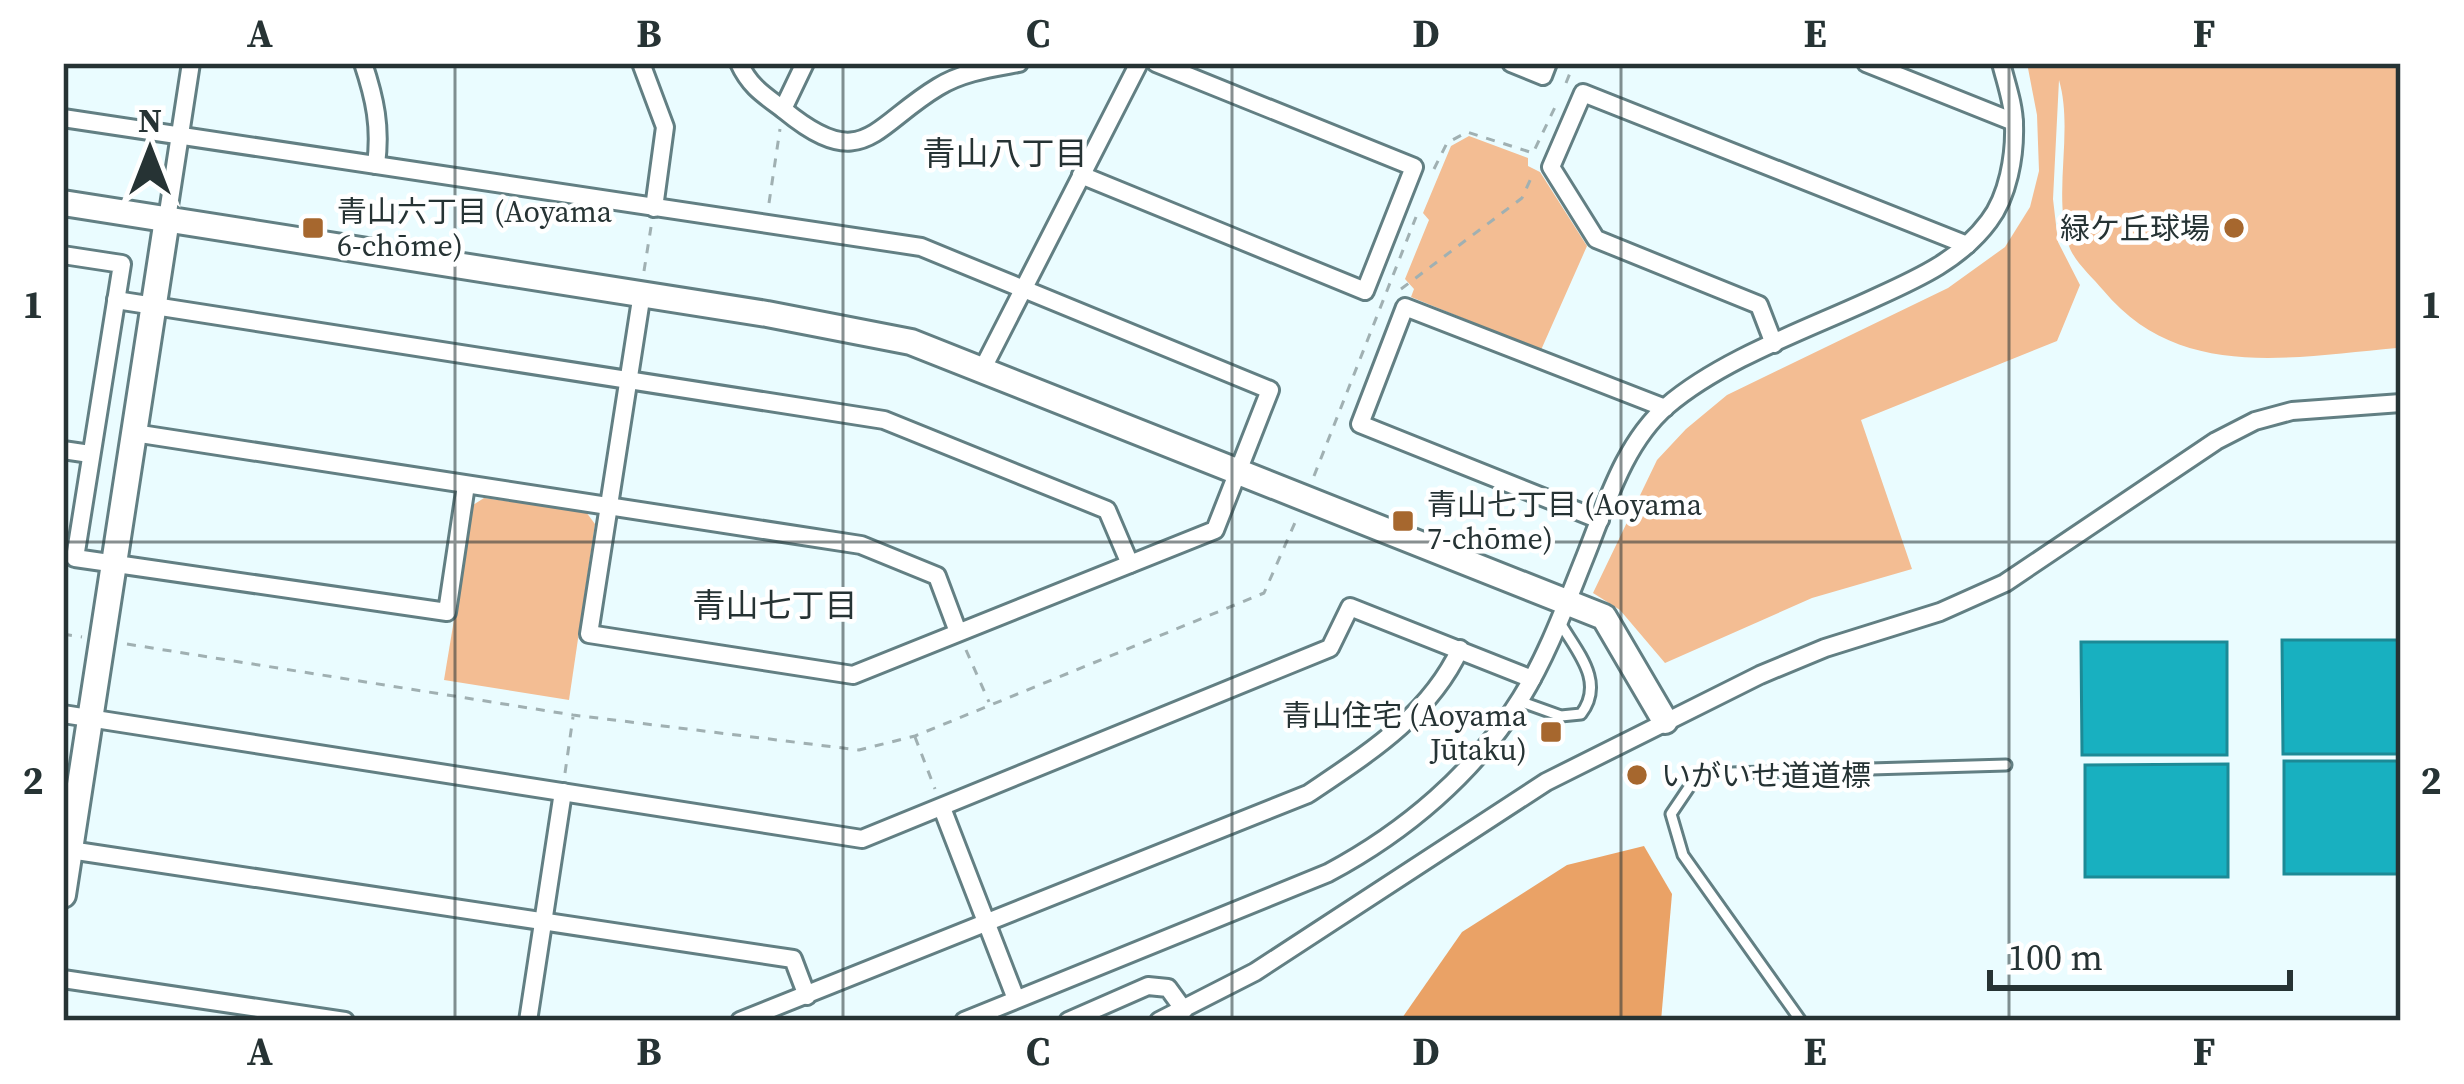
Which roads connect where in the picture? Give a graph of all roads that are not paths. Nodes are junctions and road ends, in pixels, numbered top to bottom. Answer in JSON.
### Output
{"nodes":[{"id":1,"x":191,"y":63,"type":"edge"},
{"id":2,"x":363,"y":63,"type":"edge"},
{"id":3,"x":641,"y":63,"type":"edge"},
{"id":4,"x":739,"y":63,"type":"edge"},
{"id":5,"x":805,"y":63,"type":"edge"},
{"id":6,"x":1019,"y":63,"type":"edge"},
{"id":7,"x":1139,"y":63,"type":"edge"},
{"id":8,"x":1156,"y":63,"type":"edge"},
{"id":9,"x":1511,"y":63,"type":"edge"},
{"id":10,"x":1548,"y":63,"type":"edge"},
{"id":11,"x":1867,"y":63,"type":"edge"},
{"id":12,"x":2001,"y":63,"type":"edge"},
{"id":13,"x":783,"y":110,"type":"junction"},
{"id":14,"x":63,"y":118,"type":"edge"},
{"id":15,"x":2014,"y":122,"type":"junction"},
{"id":16,"x":180,"y":135,"type":"junction"},
{"id":17,"x":376,"y":165,"type":"junction"},
{"id":18,"x":1081,"y":175,"type":"junction"},
{"id":19,"x":63,"y":203,"type":"edge"},
{"id":20,"x":654,"y":208,"type":"junction"},
{"id":21,"x":167,"y":219,"type":"junction"},
{"id":22,"x":1967,"y":245,"type":"junction"},
{"id":23,"x":63,"y":255,"type":"edge"},
{"id":24,"x":642,"y":283,"type":"junction"},
{"id":25,"x":1023,"y":288,"type":"junction"},
{"id":26,"x":116,"y":300,"type":"junction"},
{"id":27,"x":153,"y":306,"type":"junction"},
{"id":28,"x":1774,"y":344,"type":"junction"},
{"id":29,"x":982,"y":370,"type":"junction"},
{"id":30,"x":628,"y":380,"type":"junction"},
{"id":31,"x":2401,"y":403,"type":"edge"},
{"id":32,"x":1665,"y":408,"type":"junction"},
{"id":33,"x":134,"y":433,"type":"junction"},
{"id":34,"x":63,"y":450,"type":"edge"},
{"id":35,"x":90,"y":454,"type":"junction"},
{"id":36,"x":1239,"y":470,"type":"junction"},
{"id":37,"x":466,"y":485,"type":"junction"},
{"id":38,"x":607,"y":507,"type":"junction"},
{"id":39,"x":1600,"y":520,"type":"junction"},
{"id":40,"x":114,"y":562,"type":"junction"},
{"id":41,"x":1130,"y":564,"type":"junction"},
{"id":42,"x":1563,"y":612,"type":"junction"},
{"id":43,"x":958,"y":632,"type":"junction"},
{"id":44,"x":1460,"y":649,"type":"junction"},
{"id":45,"x":1532,"y":679,"type":"junction"},
{"id":46,"x":1519,"y":701,"type":"junction"},
{"id":47,"x":63,"y":714,"type":"edge"},
{"id":48,"x":90,"y":718,"type":"junction"},
{"id":49,"x":1665,"y":721,"type":"junction"},
{"id":50,"x":2006,"y":765,"type":"dead end"},
{"id":51,"x":563,"y":792,"type":"junction"},
{"id":52,"x":942,"y":808,"type":"junction"},
{"id":53,"x":70,"y":850,"type":"junction"},
{"id":54,"x":63,"y":895,"type":"edge"},
{"id":55,"x":544,"y":922,"type":"junction"},
{"id":56,"x":986,"y":922,"type":"junction"},
{"id":57,"x":63,"y":979,"type":"edge"},
{"id":58,"x":808,"y":997,"type":"junction"},
{"id":59,"x":1016,"y":999,"type":"junction"},
{"id":60,"x":1184,"y":1010,"type":"junction"},
{"id":61,"x":345,"y":1021,"type":"edge"},
{"id":62,"x":528,"y":1021,"type":"edge"},
{"id":63,"x":740,"y":1021,"type":"edge"},
{"id":64,"x":964,"y":1021,"type":"edge"},
{"id":65,"x":1067,"y":1021,"type":"edge"},
{"id":66,"x":1159,"y":1021,"type":"edge"},
{"id":67,"x":1802,"y":1021,"type":"edge"}],
"edges":[{"from":1,"to":16,"type":"street"},
{"from":2,"to":17,"type":"street"},
{"from":3,"to":20,"type":"street"},
{"from":4,"to":13,"type":"street"},
{"from":5,"to":13,"type":"street"},
{"from":6,"to":13,"type":"street"},
{"from":7,"to":18,"type":"street"},
{"from":8,"to":18,"type":"street"},
{"from":9,"to":10,"type":"street"},
{"from":11,"to":15,"type":"street"},
{"from":12,"to":15,"type":"street"},
{"from":14,"to":16,"type":"street"},
{"from":15,"to":22,"type":"street"},
{"from":16,"to":17,"type":"street"},
{"from":16,"to":21,"type":"street"},
{"from":17,"to":20,"type":"street"},
{"from":18,"to":25,"type":"street"},
{"from":19,"to":21,"type":"street"},
{"from":20,"to":25,"type":"street"},
{"from":21,"to":24,"type":"street"},
{"from":21,"to":27,"type":"street"},
{"from":22,"to":28,"type":"street"},
{"from":22,"to":28,"type":"street"},
{"from":23,"to":26,"type":"street"},
{"from":24,"to":29,"type":"street"},
{"from":24,"to":30,"type":"street"},
{"from":25,"to":29,"type":"street"},
{"from":25,"to":36,"type":"street"},
{"from":26,"to":27,"type":"street"},
{"from":26,"to":35,"type":"street"},
{"from":27,"to":30,"type":"street"},
{"from":27,"to":33,"type":"street"},
{"from":28,"to":32,"type":"street"},
{"from":29,"to":36,"type":"street"},
{"from":30,"to":38,"type":"street"},
{"from":30,"to":41,"type":"street"},
{"from":31,"to":49,"type":"street"},
{"from":32,"to":39,"type":"street"},
{"from":32,"to":39,"type":"street"},
{"from":33,"to":37,"type":"street"},
{"from":33,"to":40,"type":"street"},
{"from":34,"to":35,"type":"street"},
{"from":35,"to":40,"type":"street"},
{"from":36,"to":41,"type":"street"},
{"from":36,"to":42,"type":"street"},
{"from":37,"to":38,"type":"street"},
{"from":37,"to":40,"type":"street"},
{"from":38,"to":43,"type":"street"},
{"from":38,"to":43,"type":"street"},
{"from":39,"to":42,"type":"street"},
{"from":40,"to":48,"type":"street"},
{"from":41,"to":43,"type":"street"},
{"from":42,"to":45,"type":"street"},
{"from":42,"to":46,"type":"lane"},
{"from":42,"to":49,"type":"street"},
{"from":44,"to":45,"type":"street"},
{"from":44,"to":52,"type":"street"},
{"from":44,"to":56,"type":"street"},
{"from":45,"to":46,"type":"street"},
{"from":46,"to":59,"type":"street"},
{"from":47,"to":48,"type":"street"},
{"from":48,"to":51,"type":"street"},
{"from":48,"to":53,"type":"street"},
{"from":49,"to":60,"type":"street"},
{"from":50,"to":67,"type":"lane"},
{"from":51,"to":52,"type":"street"},
{"from":51,"to":55,"type":"street"},
{"from":52,"to":56,"type":"street"},
{"from":53,"to":54,"type":"street"},
{"from":53,"to":55,"type":"street"},
{"from":55,"to":58,"type":"street"},
{"from":55,"to":62,"type":"street"},
{"from":56,"to":58,"type":"street"},
{"from":56,"to":59,"type":"street"},
{"from":57,"to":61,"type":"street"},
{"from":58,"to":63,"type":"street"},
{"from":59,"to":64,"type":"street"},
{"from":60,"to":65,"type":"street"},
{"from":60,"to":66,"type":"street"}]}
